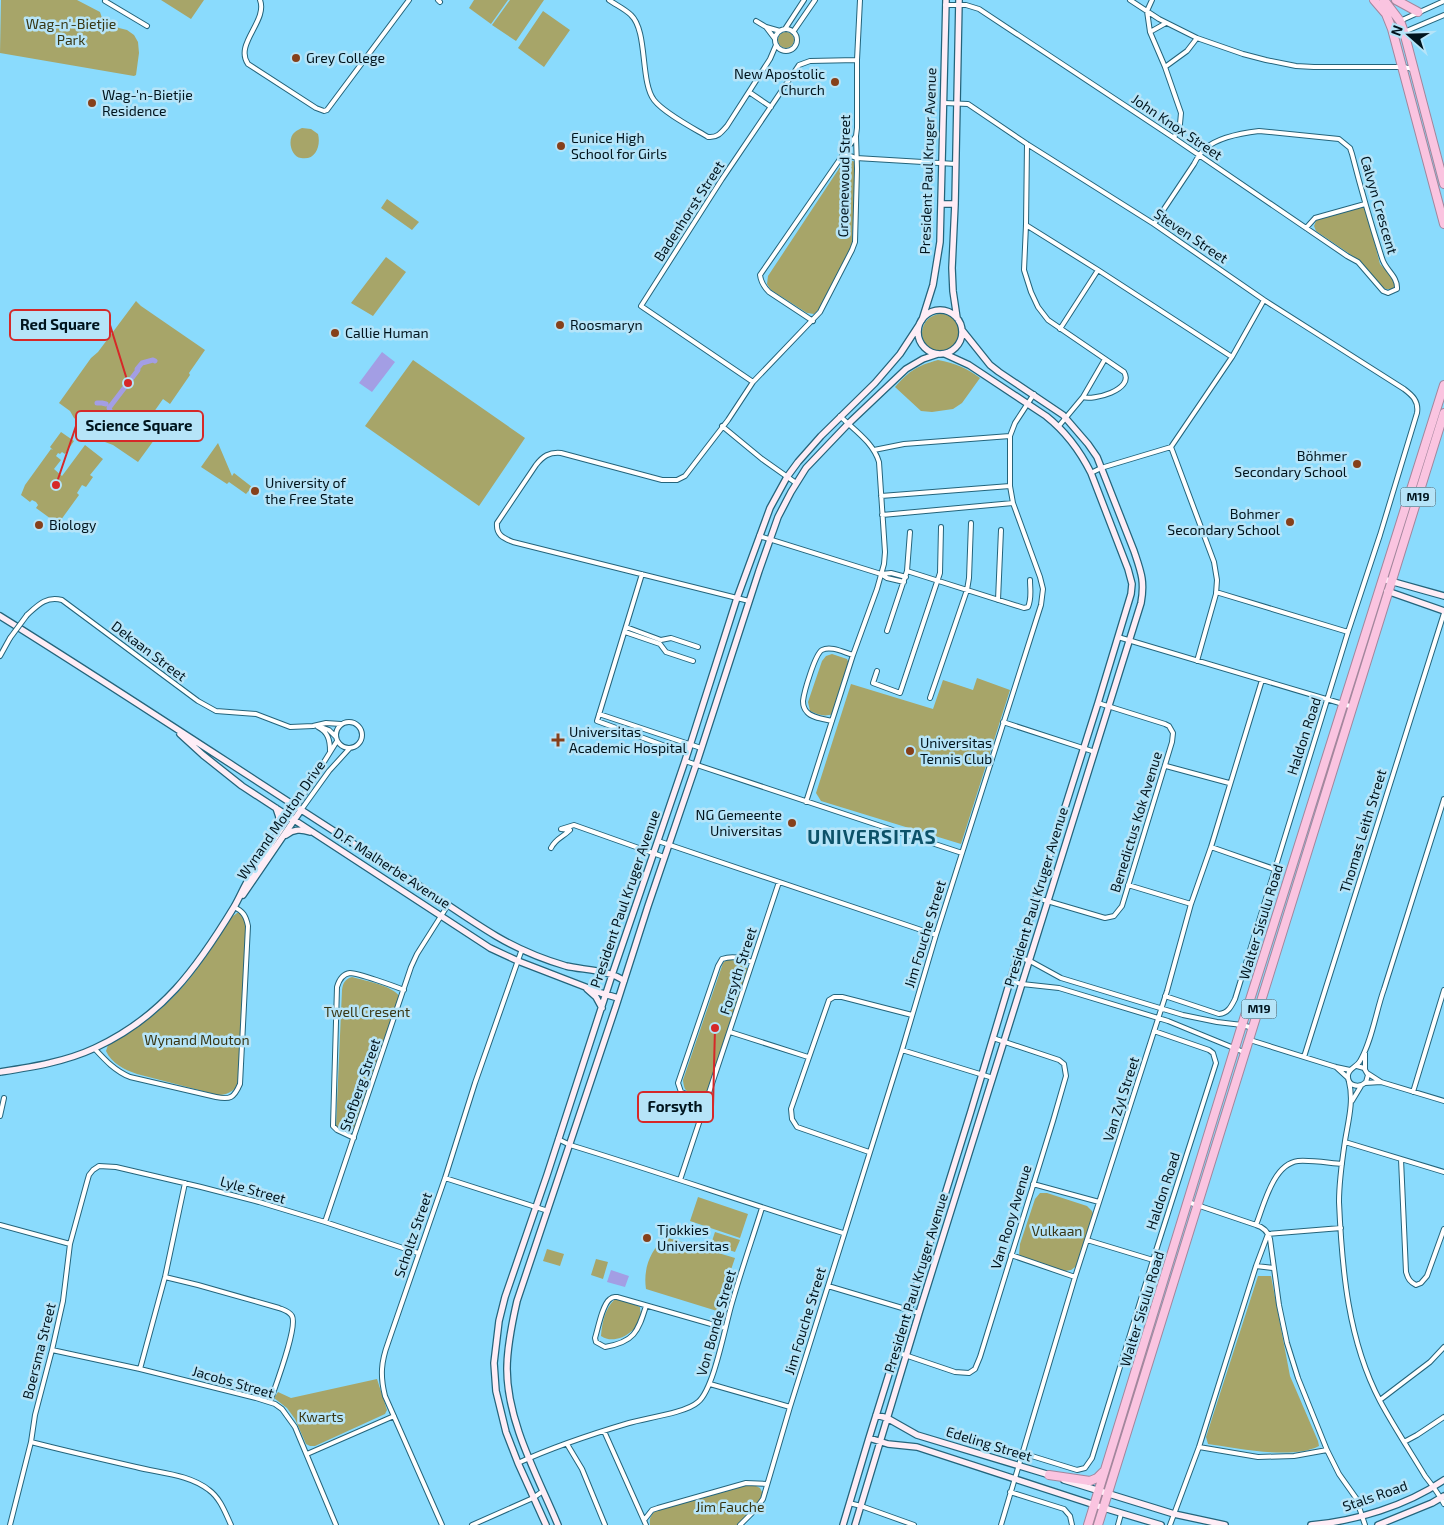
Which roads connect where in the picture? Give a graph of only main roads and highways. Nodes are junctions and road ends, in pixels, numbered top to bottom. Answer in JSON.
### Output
{"nodes":[{"id":1,"x":1374,"y":0,"type":"edge"},
{"id":2,"x":1384,"y":0,"type":"edge"},
{"id":3,"x":1396,"y":0,"type":"edge"},
{"id":4,"x":1418,"y":12,"type":"road end"},
{"id":5,"x":1386,"y":14,"type":"junction"},
{"id":6,"x":1401,"y":31,"type":"junction"},
{"id":7,"x":1400,"y":54,"type":"junction"},
{"id":8,"x":1444,"y":184,"type":"edge"},
{"id":9,"x":1443,"y":213,"type":"edge"},
{"id":10,"x":1444,"y":224,"type":"edge"},
{"id":11,"x":1444,"y":385,"type":"edge"},
{"id":12,"x":1444,"y":413,"type":"edge"},
{"id":13,"x":1427,"y":455,"type":"junction"},
{"id":14,"x":1406,"y":507,"type":"junction"},
{"id":15,"x":1414,"y":510,"type":"junction"},
{"id":16,"x":1364,"y":638,"type":"junction"},
{"id":17,"x":1374,"y":641,"type":"junction"},
{"id":18,"x":1319,"y":780,"type":"junction"},
{"id":19,"x":1329,"y":784,"type":"junction"},
{"id":20,"x":1300,"y":839,"type":"junction"},
{"id":21,"x":1311,"y":842,"type":"junction"},
{"id":22,"x":1282,"y":897,"type":"junction"},
{"id":23,"x":1293,"y":900,"type":"junction"},
{"id":24,"x":1260,"y":968,"type":"junction"},
{"id":25,"x":1271,"y":971,"type":"junction"},
{"id":26,"x":1223,"y":1088,"type":"junction"},
{"id":27,"x":1234,"y":1091,"type":"junction"},
{"id":28,"x":1203,"y":1154,"type":"junction"},
{"id":29,"x":1213,"y":1157,"type":"junction"},
{"id":30,"x":1164,"y":1279,"type":"junction"},
{"id":31,"x":1174,"y":1283,"type":"junction"},
{"id":32,"x":1141,"y":1354,"type":"junction"},
{"id":33,"x":1151,"y":1357,"type":"junction"},
{"id":34,"x":1125,"y":1406,"type":"junction"},
{"id":35,"x":1135,"y":1409,"type":"junction"},
{"id":36,"x":1104,"y":1470,"type":"junction"},
{"id":37,"x":1049,"y":1475,"type":"road end"},
{"id":38,"x":1088,"y":1525,"type":"edge"},
{"id":39,"x":1098,"y":1525,"type":"edge"}],
"edges":[{"from":1,"to":5,"type":"highway"},
{"from":2,"to":6,"type":"highway"},
{"from":3,"to":4,"type":"highway"},
{"from":5,"to":6,"type":"highway"},
{"from":5,"to":7,"type":"highway"},
{"from":6,"to":7,"type":"highway"},
{"from":6,"to":8,"type":"highway"},
{"from":7,"to":9,"type":"highway"},
{"from":9,"to":10,"type":"highway"},
{"from":11,"to":13,"type":"highway","name":"Walter Sisulu Road","number":"M19"},
{"from":12,"to":13,"type":"highway","name":"Walter Sisulu Road","number":"M19"},
{"from":13,"to":14,"type":"highway","name":"Walter Sisulu Road","number":"M19"},
{"from":13,"to":15,"type":"highway","name":"Walter Sisulu Road","number":"M19"},
{"from":14,"to":15,"type":"highway"},
{"from":14,"to":16,"type":"highway","name":"Walter Sisulu Road","number":"M19"},
{"from":15,"to":17,"type":"highway","name":"Walter Sisulu Road","number":"M19"},
{"from":16,"to":17,"type":"highway"},
{"from":16,"to":18,"type":"highway","name":"Walter Sisulu Road","number":"M19"},
{"from":17,"to":19,"type":"highway","name":"Walter Sisulu Road","number":"M19"},
{"from":18,"to":19,"type":"highway"},
{"from":18,"to":20,"type":"highway","name":"Walter Sisulu Road","number":"M19"},
{"from":19,"to":21,"type":"highway","name":"Walter Sisulu Road","number":"M19"},
{"from":20,"to":21,"type":"highway"},
{"from":20,"to":22,"type":"highway","name":"Walter Sisulu Road","number":"M19"},
{"from":21,"to":23,"type":"highway","name":"Walter Sisulu Road","number":"M19"},
{"from":22,"to":23,"type":"highway"},
{"from":22,"to":24,"type":"highway","name":"Walter Sisulu Road","number":"M19"},
{"from":23,"to":25,"type":"highway","name":"Walter Sisulu Road","number":"M19"},
{"from":24,"to":25,"type":"highway"},
{"from":24,"to":26,"type":"highway","name":"Walter Sisulu Road","number":"M19"},
{"from":25,"to":27,"type":"highway","name":"Walter Sisulu Road","number":"M19"},
{"from":26,"to":27,"type":"highway"},
{"from":26,"to":28,"type":"highway","name":"Walter Sisulu Road","number":"M19"},
{"from":27,"to":29,"type":"highway","name":"Walter Sisulu Road","number":"M19"},
{"from":28,"to":29,"type":"highway"},
{"from":28,"to":30,"type":"highway","name":"Walter Sisulu Road","number":"M19"},
{"from":29,"to":31,"type":"highway","name":"Walter Sisulu Road","number":"M19"},
{"from":30,"to":31,"type":"highway"},
{"from":30,"to":32,"type":"highway","name":"Walter Sisulu Road","number":"M19"},
{"from":31,"to":33,"type":"highway","name":"Walter Sisulu Road","number":"M19"},
{"from":32,"to":33,"type":"highway"},
{"from":32,"to":34,"type":"highway","name":"Walter Sisulu Road","number":"M19"},
{"from":33,"to":35,"type":"highway","name":"Walter Sisulu Road","number":"M19"},
{"from":34,"to":35,"type":"highway"},
{"from":34,"to":36,"type":"highway","name":"Walter Sisulu Road","number":"M19"},
{"from":35,"to":39,"type":"highway","name":"Walter Sisulu Road","number":"M19"},
{"from":36,"to":37,"type":"highway"},
{"from":36,"to":38,"type":"highway","name":"Walter Sisulu Road","number":"M19"}]}
